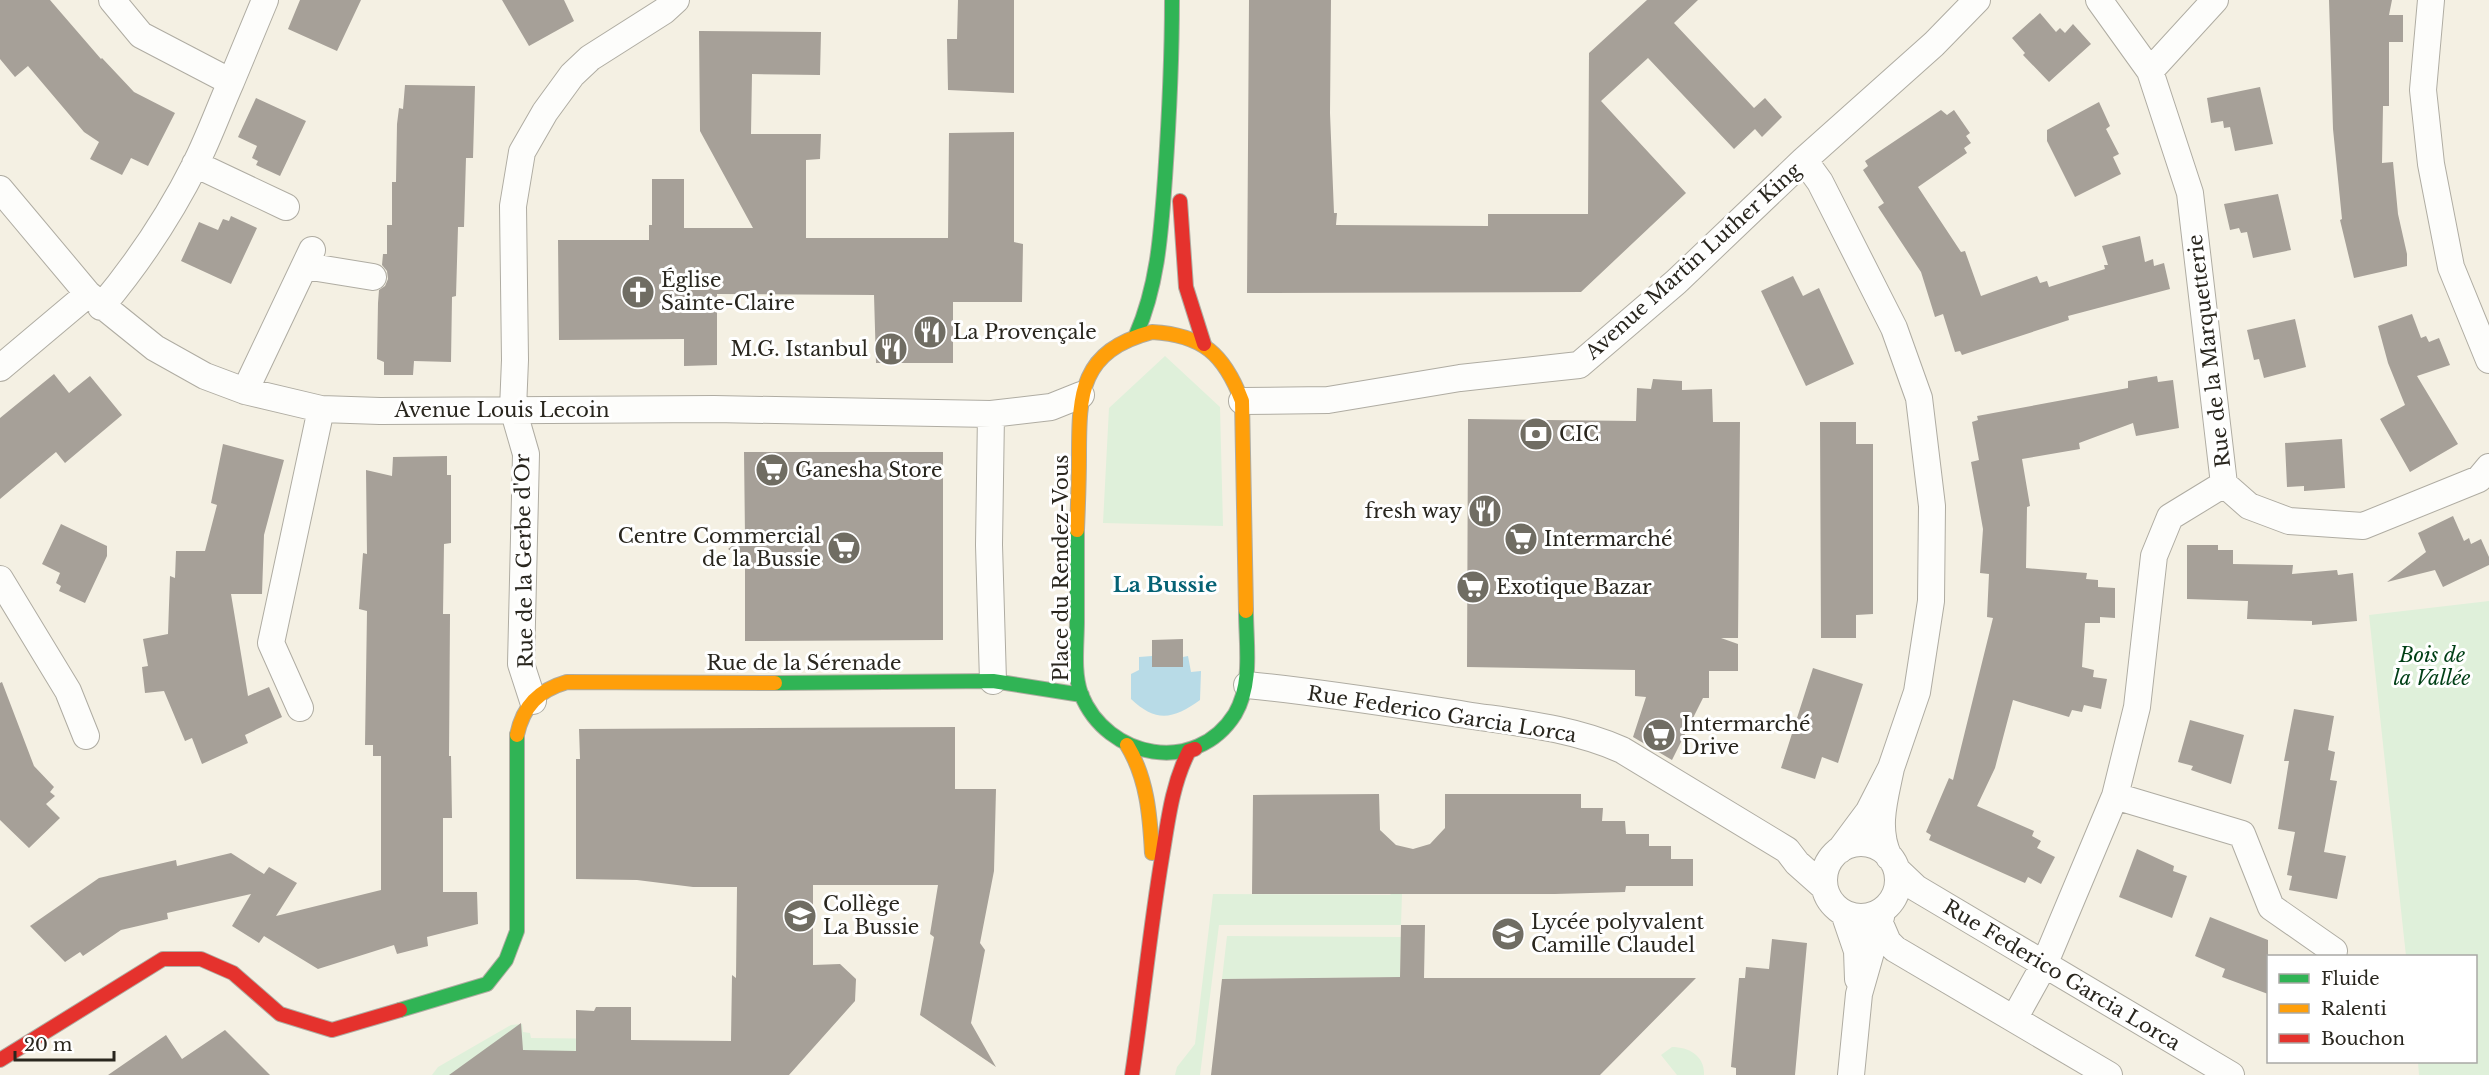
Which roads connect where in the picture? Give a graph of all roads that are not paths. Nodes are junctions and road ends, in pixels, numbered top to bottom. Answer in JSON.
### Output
{"nodes":[{"id":1,"x":112,"y":0,"type":"edge"},
{"id":2,"x":265,"y":0,"type":"edge"},
{"id":3,"x":676,"y":0,"type":"edge"},
{"id":4,"x":1172,"y":0,"type":"edge"},
{"id":5,"x":1977,"y":0,"type":"edge"},
{"id":6,"x":2098,"y":0,"type":"edge"},
{"id":7,"x":2215,"y":0,"type":"edge"},
{"id":8,"x":2431,"y":0,"type":"edge"},
{"id":9,"x":2150,"y":71,"type":"junction"},
{"id":10,"x":231,"y":82,"type":"junction"},
{"id":11,"x":1172,"y":95,"type":"junction"},
{"id":12,"x":1804,"y":160,"type":"junction"},
{"id":13,"x":195,"y":164,"type":"junction"},
{"id":14,"x":0,"y":189,"type":"edge"},
{"id":15,"x":286,"y":207,"type":"dead end"},
{"id":16,"x":374,"y":277,"type":"dead end"},
{"id":17,"x":95,"y":301,"type":"junction"},
{"id":18,"x":1136,"y":335,"type":"junction"},
{"id":19,"x":1204,"y":344,"type":"junction"},
{"id":20,"x":2489,"y":360,"type":"edge"},
{"id":21,"x":0,"y":368,"type":"edge"},
{"id":22,"x":245,"y":391,"type":"junction"},
{"id":23,"x":1081,"y":395,"type":"junction"},
{"id":24,"x":1242,"y":401,"type":"junction"},
{"id":25,"x":321,"y":409,"type":"junction"},
{"id":26,"x":513,"y":409,"type":"junction"},
{"id":27,"x":992,"y":414,"type":"junction"},
{"id":28,"x":2489,"y":466,"type":"edge"},
{"id":29,"x":2224,"y":484,"type":"junction"},
{"id":30,"x":0,"y":579,"type":"edge"},
{"id":31,"x":993,"y":681,"type":"junction"},
{"id":32,"x":1247,"y":685,"type":"junction"},
{"id":33,"x":1082,"y":694,"type":"junction"},
{"id":34,"x":533,"y":701,"type":"junction"},
{"id":35,"x":300,"y":708,"type":"dead end"},
{"id":36,"x":86,"y":736,"type":"dead end"},
{"id":37,"x":1127,"y":745,"type":"junction"},
{"id":38,"x":1195,"y":749,"type":"junction"},
{"id":39,"x":1892,"y":768,"type":"junction"},
{"id":40,"x":2115,"y":796,"type":"junction"},
{"id":41,"x":1787,"y":850,"type":"junction"},
{"id":42,"x":1838,"y":851,"type":"junction"},
{"id":43,"x":1893,"y":864,"type":"junction"},
{"id":44,"x":1824,"y":886,"type":"junction"},
{"id":45,"x":1155,"y":893,"type":"junction"},
{"id":46,"x":1844,"y":913,"type":"junction"},
{"id":47,"x":1879,"y":915,"type":"junction"},
{"id":48,"x":2334,"y":951,"type":"dead end"},
{"id":49,"x":1901,"y":953,"type":"junction"},
{"id":50,"x":2044,"y":965,"type":"junction"},
{"id":51,"x":1861,"y":988,"type":"junction"},
{"id":52,"x":2014,"y":1019,"type":"junction"},
{"id":53,"x":0,"y":1060,"type":"edge"},
{"id":54,"x":1132,"y":1075,"type":"edge"},
{"id":55,"x":1851,"y":1075,"type":"edge"},
{"id":56,"x":2109,"y":1075,"type":"edge"},
{"id":57,"x":2231,"y":1075,"type":"edge"}],
"edges":[{"from":1,"to":10,"type":"street"},
{"from":2,"to":10,"type":"street"},
{"from":3,"to":26,"type":"street","name":"Rue de la Gerbe d'Or"},
{"from":4,"to":11,"type":"main road"},
{"from":5,"to":12,"type":"street","name":"Avenue Martin Luther King"},
{"from":6,"to":9,"type":"street","name":"Rue de la Marquetterie"},
{"from":7,"to":9,"type":"street"},
{"from":8,"to":20,"type":"street"},
{"from":9,"to":29,"type":"street","name":"Rue de la Marquetterie"},
{"from":10,"to":13,"type":"street"},
{"from":11,"to":18,"type":"main road"},
{"from":11,"to":19,"type":"main road"},
{"from":12,"to":24,"type":"street","name":"Avenue Martin Luther King"},
{"from":12,"to":39,"type":"street"},
{"from":13,"to":15,"type":"street"},
{"from":13,"to":17,"type":"street"},
{"from":14,"to":17,"type":"street","name":"Avenue Louis Lecoin"},
{"from":16,"to":22,"type":"street"},
{"from":17,"to":21,"type":"street"},
{"from":17,"to":22,"type":"street","name":"Avenue Louis Lecoin"},
{"from":18,"to":19,"type":"main road","name":"Place du Rendez-Vous"},
{"from":18,"to":23,"type":"main road","name":"Place du Rendez-Vous"},
{"from":19,"to":24,"type":"main road","name":"Place du Rendez-Vous"},
{"from":22,"to":25,"type":"street","name":"Avenue Louis Lecoin"},
{"from":23,"to":27,"type":"street","name":"Avenue Louis Lecoin"},
{"from":23,"to":33,"type":"main road","name":"Place du Rendez-Vous"},
{"from":24,"to":32,"type":"main road","name":"Place du Rendez-Vous"},
{"from":25,"to":26,"type":"street","name":"Avenue Louis Lecoin"},
{"from":25,"to":35,"type":"street"},
{"from":26,"to":27,"type":"street","name":"Avenue Louis Lecoin"},
{"from":26,"to":34,"type":"street","name":"Rue de la Gerbe d'Or"},
{"from":27,"to":31,"type":"street"},
{"from":28,"to":29,"type":"street"},
{"from":29,"to":40,"type":"street","name":"Rue de la Marquetterie"},
{"from":30,"to":36,"type":"street"},
{"from":31,"to":33,"type":"main road","name":"Rue de la Sérenade"},
{"from":31,"to":34,"type":"main road","name":"Rue de la Sérenade"},
{"from":32,"to":38,"type":"main road","name":"Place du Rendez-Vous"},
{"from":32,"to":41,"type":"street","name":"Rue Federico Garcia Lorca"},
{"from":33,"to":37,"type":"main road","name":"Place du Rendez-Vous"},
{"from":34,"to":53,"type":"main road"},
{"from":37,"to":38,"type":"main road","name":"Place du Rendez-Vous"},
{"from":37,"to":45,"type":"main road"},
{"from":38,"to":45,"type":"main road"},
{"from":39,"to":42,"type":"street"},
{"from":39,"to":43,"type":"street"},
{"from":40,"to":48,"type":"street"},
{"from":40,"to":50,"type":"street","name":"Rue de la Marquetterie"},
{"from":41,"to":42,"type":"street","name":"Rue Federico Garcia Lorca"},
{"from":41,"to":44,"type":"street","name":"Rue Federico Garcia Lorca"},
{"from":42,"to":43,"type":"street"},
{"from":42,"to":44,"type":"street"},
{"from":43,"to":47,"type":"street"},
{"from":43,"to":50,"type":"street","name":"Rue Federico Garcia Lorca"},
{"from":44,"to":46,"type":"street"},
{"from":45,"to":54,"type":"main road"},
{"from":46,"to":47,"type":"street"},
{"from":46,"to":51,"type":"street"},
{"from":47,"to":49,"type":"street"},
{"from":47,"to":51,"type":"street"},
{"from":49,"to":51,"type":"street"},
{"from":49,"to":52,"type":"street"},
{"from":50,"to":52,"type":"street","name":"Rue de la Marquetterie"},
{"from":50,"to":57,"type":"street","name":"Rue Federico Garcia Lorca"},
{"from":51,"to":55,"type":"street"},
{"from":52,"to":56,"type":"street"}]}
